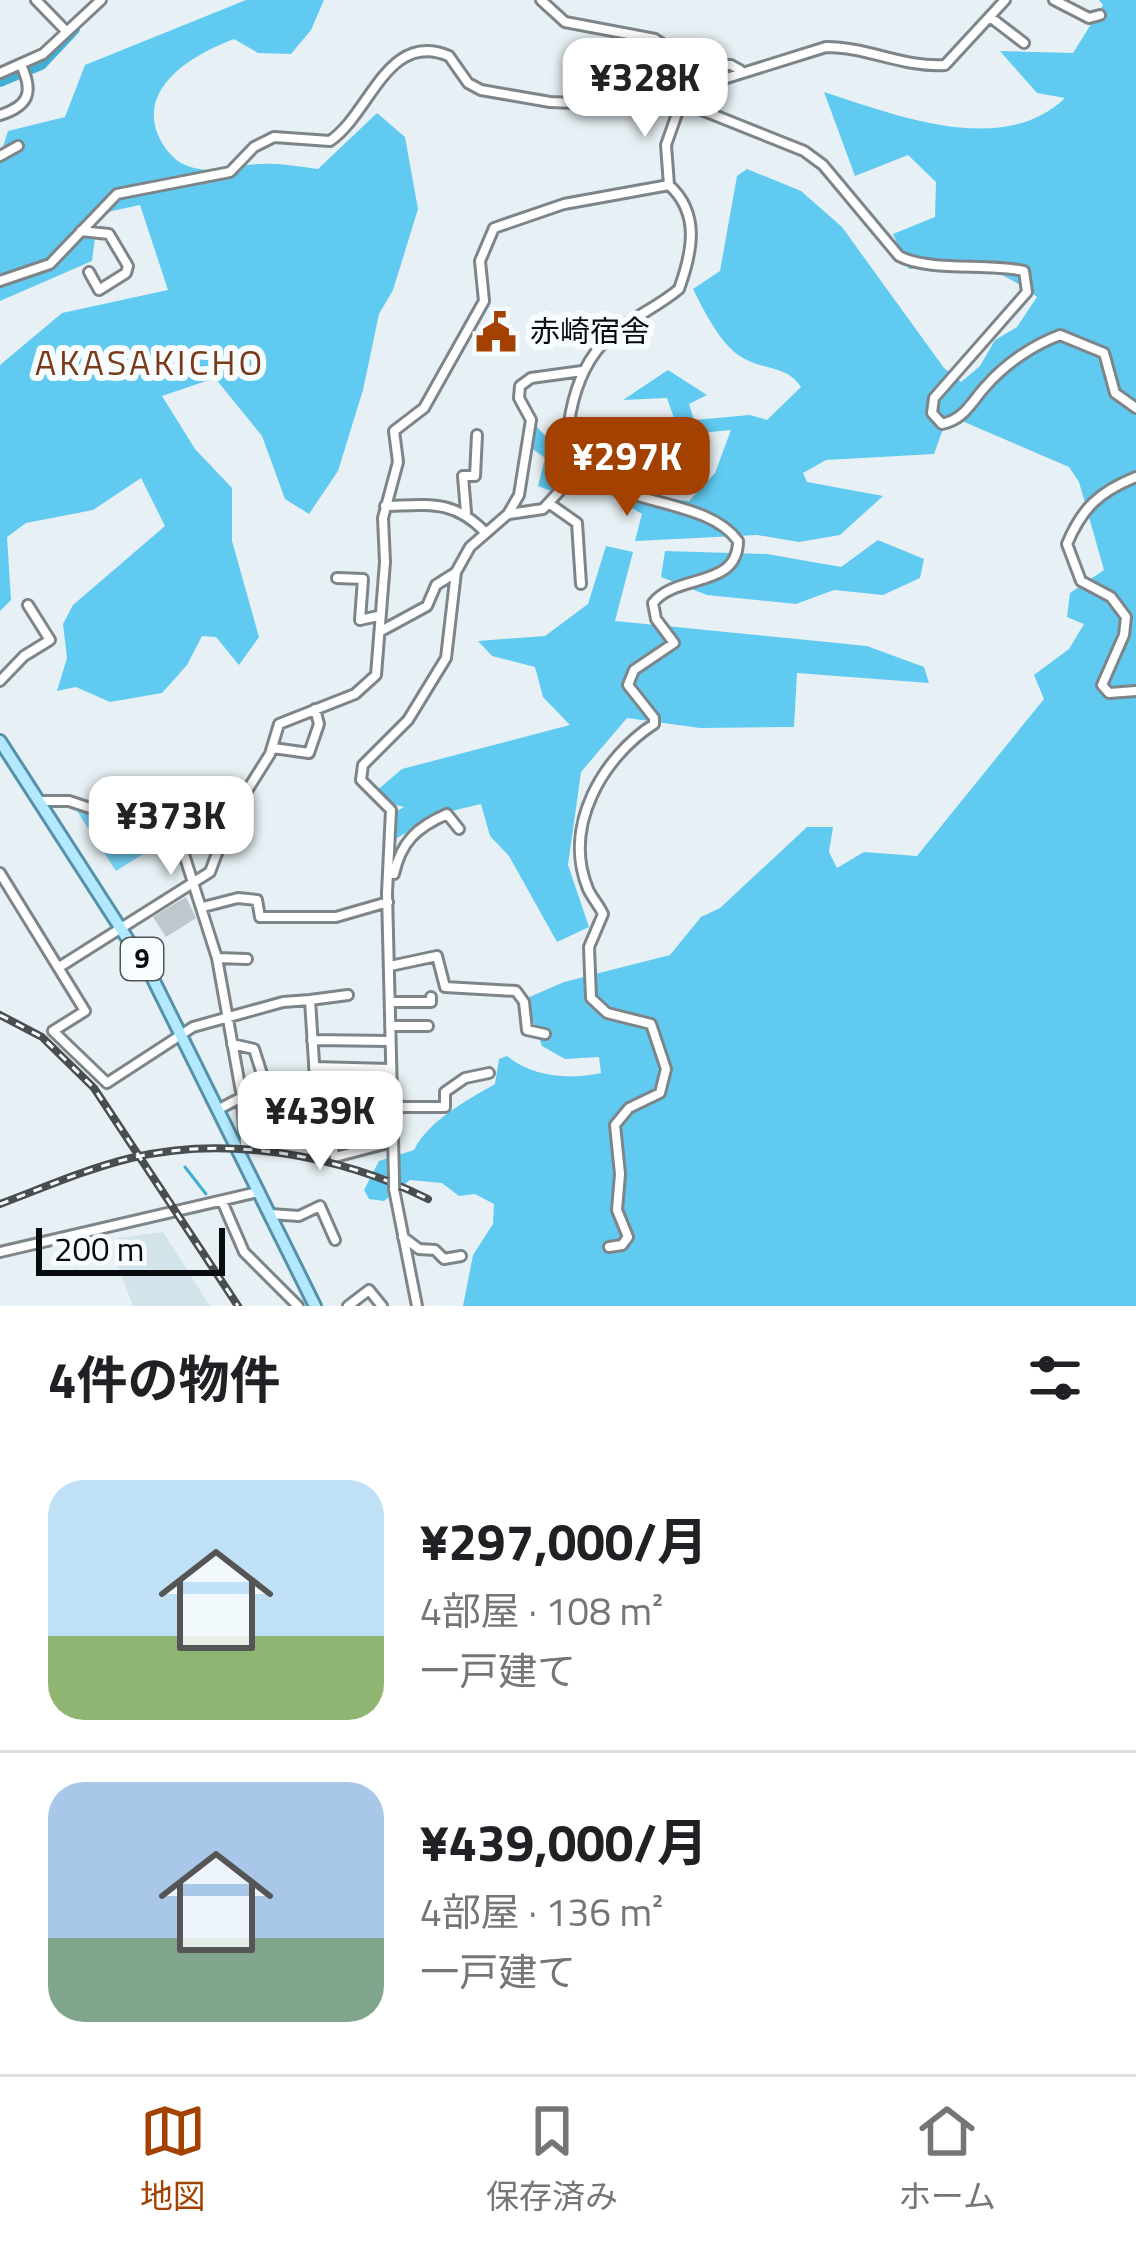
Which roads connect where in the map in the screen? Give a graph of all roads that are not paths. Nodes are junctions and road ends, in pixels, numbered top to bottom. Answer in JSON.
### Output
{"nodes":[{"id":1,"x":36,"y":0,"type":"edge"},
{"id":2,"x":101,"y":0,"type":"edge"},
{"id":3,"x":541,"y":0,"type":"edge"},
{"id":4,"x":1005,"y":0,"type":"edge"},
{"id":5,"x":1054,"y":0,"type":"edge"},
{"id":6,"x":1074,"y":5,"type":"edge"},
{"id":7,"x":1100,"y":14,"type":"dead end"},
{"id":8,"x":990,"y":17,"type":"junction"},
{"id":9,"x":66,"y":31,"type":"junction"},
{"id":10,"x":1024,"y":43,"type":"dead end"},
{"id":11,"x":23,"y":69,"type":"junction"},
{"id":12,"x":741,"y":71,"type":"junction"},
{"id":13,"x":0,"y":73,"type":"edge"},
{"id":14,"x":679,"y":101,"type":"junction"},
{"id":15,"x":0,"y":115,"type":"edge"},
{"id":16,"x":17,"y":146,"type":"dead end"},
{"id":17,"x":0,"y":156,"type":"edge"},
{"id":18,"x":669,"y":185,"type":"junction"},
{"id":19,"x":81,"y":231,"type":"junction"},
{"id":20,"x":89,"y":272,"type":"dead end"},
{"id":21,"x":0,"y":281,"type":"edge"},
{"id":22,"x":582,"y":371,"type":"junction"},
{"id":23,"x":1136,"y":408,"type":"edge"},
{"id":24,"x":477,"y":435,"type":"dead end"},
{"id":25,"x":565,"y":456,"type":"junction"},
{"id":26,"x":1136,"y":477,"type":"edge"},
{"id":27,"x":550,"y":504,"type":"junction"},
{"id":28,"x":385,"y":506,"type":"junction"},
{"id":29,"x":466,"y":512,"type":"junction"},
{"id":30,"x":508,"y":514,"type":"junction"},
{"id":31,"x":485,"y":532,"type":"junction"},
{"id":32,"x":456,"y":572,"type":"junction"},
{"id":33,"x":337,"y":578,"type":"dead end"},
{"id":34,"x":581,"y":584,"type":"dead end"},
{"id":35,"x":28,"y":605,"type":"dead end"},
{"id":36,"x":378,"y":616,"type":"junction"},
{"id":37,"x":381,"y":631,"type":"junction"},
{"id":38,"x":0,"y":681,"type":"edge"},
{"id":39,"x":1136,"y":691,"type":"edge"},
{"id":40,"x":315,"y":709,"type":"junction"},
{"id":41,"x":0,"y":741,"type":"edge"},
{"id":42,"x":272,"y":748,"type":"junction"},
{"id":43,"x":14,"y":762,"type":"junction"},
{"id":44,"x":0,"y":771,"type":"edge"},
{"id":45,"x":39,"y":801,"type":"junction"},
{"id":46,"x":459,"y":829,"type":"dead end"},
{"id":47,"x":0,"y":873,"type":"edge"},
{"id":48,"x":195,"y":881,"type":"junction"},
{"id":49,"x":388,"y":897,"type":"junction"},
{"id":50,"x":203,"y":907,"type":"junction"},
{"id":51,"x":123,"y":928,"type":"junction"},
{"id":52,"x":218,"y":958,"type":"junction"},
{"id":53,"x":247,"y":959,"type":"dead end"},
{"id":54,"x":61,"y":966,"type":"junction"},
{"id":55,"x":390,"y":966,"type":"junction"},
{"id":56,"x":348,"y":995,"type":"dead end"},
{"id":57,"x":430,"y":997,"type":"dead end"},
{"id":58,"x":310,"y":1000,"type":"junction"},
{"id":59,"x":390,"y":1002,"type":"junction"},
{"id":60,"x":230,"y":1018,"type":"junction"},
{"id":61,"x":390,"y":1026,"type":"junction"},
{"id":62,"x":428,"y":1026,"type":"dead end"},
{"id":63,"x":545,"y":1034,"type":"dead end"},
{"id":64,"x":180,"y":1035,"type":"junction"},
{"id":65,"x":312,"y":1040,"type":"junction"},
{"id":66,"x":390,"y":1042,"type":"junction"},
{"id":67,"x":232,"y":1043,"type":"junction"},
{"id":68,"x":314,"y":1067,"type":"junction"},
{"id":69,"x":390,"y":1069,"type":"junction"},
{"id":70,"x":490,"y":1073,"type":"dead end"},
{"id":71,"x":316,"y":1094,"type":"junction"},
{"id":72,"x":269,"y":1096,"type":"dead end"},
{"id":73,"x":390,"y":1096,"type":"junction"},
{"id":74,"x":242,"y":1097,"type":"junction"},
{"id":75,"x":219,"y":1109,"type":"junction"},
{"id":76,"x":324,"y":1120,"type":"junction"},
{"id":77,"x":392,"y":1142,"type":"junction"},
{"id":78,"x":258,"y":1192,"type":"junction"},
{"id":79,"x":222,"y":1201,"type":"junction"},
{"id":80,"x":269,"y":1214,"type":"junction"},
{"id":81,"x":402,"y":1237,"type":"junction"},
{"id":82,"x":335,"y":1240,"type":"dead end"},
{"id":83,"x":609,"y":1247,"type":"dead end"},
{"id":84,"x":0,"y":1252,"type":"edge"},
{"id":85,"x":460,"y":1256,"type":"dead end"},
{"id":86,"x":298,"y":1306,"type":"edge"},
{"id":87,"x":315,"y":1306,"type":"edge"},
{"id":88,"x":348,"y":1306,"type":"edge"},
{"id":89,"x":382,"y":1306,"type":"edge"},
{"id":90,"x":417,"y":1306,"type":"edge"}],
"edges":[{"from":1,"to":9,"type":"street"},
{"from":2,"to":9,"type":"street"},
{"from":3,"to":12,"type":"street"},
{"from":4,"to":8,"type":"street"},
{"from":5,"to":6,"type":"street"},
{"from":6,"to":7,"type":"street"},
{"from":8,"to":10,"type":"street"},
{"from":8,"to":12,"type":"street"},
{"from":9,"to":11,"type":"street"},
{"from":11,"to":13,"type":"street"},
{"from":11,"to":15,"type":"street"},
{"from":12,"to":14,"type":"street"},
{"from":14,"to":18,"type":"street"},
{"from":14,"to":19,"type":"street"},
{"from":14,"to":23,"type":"street"},
{"from":16,"to":17,"type":"street"},
{"from":18,"to":22,"type":"street"},
{"from":18,"to":28,"type":"street"},
{"from":19,"to":20,"type":"street"},
{"from":19,"to":21,"type":"street"},
{"from":22,"to":25,"type":"street"},
{"from":22,"to":30,"type":"street"},
{"from":24,"to":29,"type":"street"},
{"from":25,"to":27,"type":"street"},
{"from":25,"to":83,"type":"street"},
{"from":26,"to":39,"type":"street"},
{"from":27,"to":30,"type":"street"},
{"from":27,"to":34,"type":"street"},
{"from":28,"to":29,"type":"street"},
{"from":28,"to":36,"type":"street"},
{"from":29,"to":31,"type":"street"},
{"from":30,"to":31,"type":"street"},
{"from":31,"to":32,"type":"street"},
{"from":32,"to":37,"type":"street"},
{"from":32,"to":49,"type":"street"},
{"from":33,"to":36,"type":"street"},
{"from":35,"to":38,"type":"street"},
{"from":36,"to":37,"type":"street"},
{"from":37,"to":40,"type":"street"},
{"from":40,"to":42,"type":"street"},
{"from":40,"to":42,"type":"street"},
{"from":41,"to":43,"type":"main road","number":"9"},
{"from":42,"to":48,"type":"street"},
{"from":43,"to":44,"type":"street"},
{"from":43,"to":45,"type":"main road","number":"9"},
{"from":45,"to":48,"type":"street"},
{"from":45,"to":51,"type":"main road","number":"9"},
{"from":46,"to":49,"type":"street"},
{"from":47,"to":54,"type":"street"},
{"from":48,"to":50,"type":"street"},
{"from":48,"to":51,"type":"street"},
{"from":49,"to":50,"type":"street"},
{"from":49,"to":55,"type":"street"},
{"from":50,"to":52,"type":"street"},
{"from":51,"to":54,"type":"street"},
{"from":51,"to":64,"type":"main road","number":"9"},
{"from":52,"to":53,"type":"street"},
{"from":52,"to":60,"type":"street"},
{"from":54,"to":64,"type":"street"},
{"from":55,"to":59,"type":"street"},
{"from":55,"to":63,"type":"street"},
{"from":56,"to":58,"type":"street"},
{"from":57,"to":59,"type":"street"},
{"from":58,"to":60,"type":"street"},
{"from":58,"to":65,"type":"street"},
{"from":59,"to":61,"type":"street"},
{"from":60,"to":64,"type":"street"},
{"from":60,"to":67,"type":"street"},
{"from":61,"to":62,"type":"street"},
{"from":61,"to":66,"type":"street"},
{"from":64,"to":75,"type":"main road","number":"9"},
{"from":65,"to":66,"type":"street"},
{"from":65,"to":68,"type":"street"},
{"from":66,"to":69,"type":"street"},
{"from":67,"to":72,"type":"street"},
{"from":67,"to":74,"type":"street"},
{"from":68,"to":69,"type":"street"},
{"from":68,"to":71,"type":"street"},
{"from":69,"to":73,"type":"street"},
{"from":70,"to":73,"type":"street"},
{"from":71,"to":73,"type":"street"},
{"from":71,"to":76,"type":"street"},
{"from":73,"to":77,"type":"street"},
{"from":74,"to":75,"type":"street"},
{"from":74,"to":76,"type":"street"},
{"from":75,"to":78,"type":"main road","number":"9"},
{"from":76,"to":77,"type":"street"},
{"from":77,"to":81,"type":"street"},
{"from":78,"to":79,"type":"street"},
{"from":78,"to":80,"type":"main road","number":"9"},
{"from":79,"to":84,"type":"street"},
{"from":79,"to":86,"type":"street"},
{"from":80,"to":82,"type":"street"},
{"from":80,"to":87,"type":"main road","number":"9"},
{"from":81,"to":85,"type":"street"},
{"from":81,"to":90,"type":"street"},
{"from":88,"to":89,"type":"street"}]}
